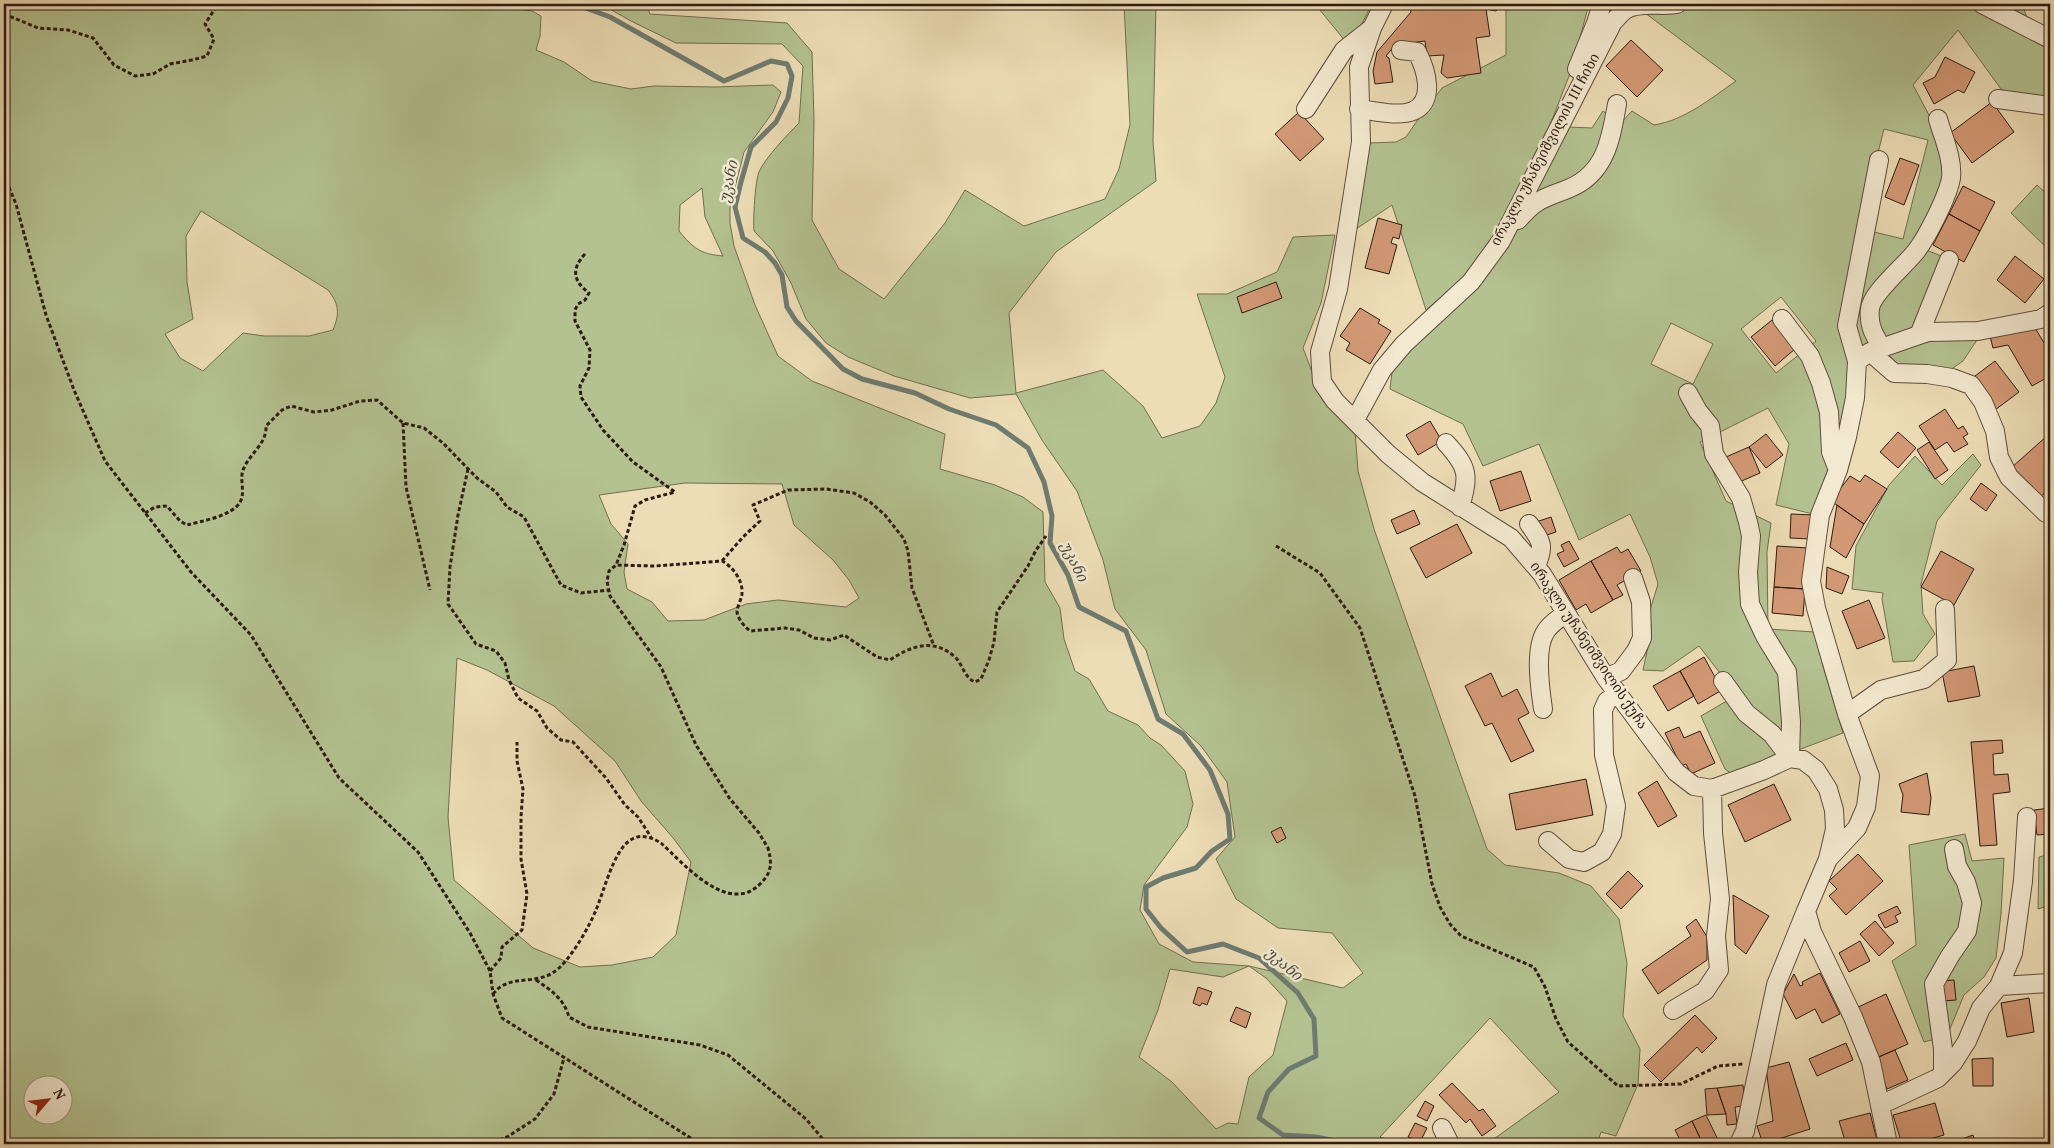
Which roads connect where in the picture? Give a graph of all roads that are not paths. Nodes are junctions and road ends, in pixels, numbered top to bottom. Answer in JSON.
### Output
{"nodes":[{"id":1,"x":1384,"y":4,"type":"edge"},
{"id":2,"x":1602,"y":4,"type":"edge"},
{"id":3,"x":1677,"y":4,"type":"edge"},
{"id":4,"x":1982,"y":4,"type":"edge"},
{"id":5,"x":1372,"y":28,"type":"junction"},
{"id":6,"x":2050,"y":39,"type":"edge"},
{"id":7,"x":1401,"y":50,"type":"dead end"},
{"id":8,"x":1998,"y":99,"type":"dead end"},
{"id":9,"x":1617,"y":104,"type":"dead end"},
{"id":10,"x":2050,"y":106,"type":"edge"},
{"id":11,"x":1306,"y":109,"type":"dead end"},
{"id":12,"x":1359,"y":110,"type":"junction"},
{"id":13,"x":1938,"y":119,"type":"dead end"},
{"id":14,"x":1554,"y":138,"type":"junction"},
{"id":15,"x":1879,"y":160,"type":"dead end"},
{"id":16,"x":1501,"y":241,"type":"junction"},
{"id":17,"x":1949,"y":260,"type":"dead end"},
{"id":18,"x":1782,"y":319,"type":"dead end"},
{"id":19,"x":2047,"y":319,"type":"edge"},
{"id":20,"x":1919,"y":334,"type":"junction"},
{"id":21,"x":1870,"y":354,"type":"junction"},
{"id":22,"x":1688,"y":393,"type":"dead end"},
{"id":23,"x":1355,"y":420,"type":"junction"},
{"id":24,"x":1446,"y":443,"type":"dead end"},
{"id":25,"x":1838,"y":470,"type":"junction"},
{"id":26,"x":1460,"y":507,"type":"junction"},
{"id":27,"x":2046,"y":513,"type":"dead end"},
{"id":28,"x":1528,"y":524,"type":"dead end"},
{"id":29,"x":1536,"y":567,"type":"junction"},
{"id":30,"x":1633,"y":578,"type":"dead end"},
{"id":31,"x":1945,"y":609,"type":"dead end"},
{"id":32,"x":1566,"y":613,"type":"junction"},
{"id":33,"x":1606,"y":678,"type":"junction"},
{"id":34,"x":1723,"y":681,"type":"dead end"},
{"id":35,"x":1618,"y":693,"type":"junction"},
{"id":36,"x":1543,"y":709,"type":"dead end"},
{"id":37,"x":1847,"y":714,"type":"junction"},
{"id":38,"x":1790,"y":758,"type":"junction"},
{"id":39,"x":1712,"y":789,"type":"junction"},
{"id":40,"x":2027,"y":817,"type":"dead end"},
{"id":41,"x":1548,"y":841,"type":"dead end"},
{"id":42,"x":1954,"y":849,"type":"dead end"},
{"id":43,"x":1828,"y":859,"type":"junction"},
{"id":44,"x":1806,"y":911,"type":"junction"},
{"id":45,"x":2050,"y":983,"type":"edge"},
{"id":46,"x":1999,"y":986,"type":"junction"},
{"id":47,"x":1673,"y":1010,"type":"dead end"},
{"id":48,"x":1943,"y":1073,"type":"junction"},
{"id":49,"x":1880,"y":1102,"type":"junction"},
{"id":50,"x":1442,"y":1128,"type":"dead end"},
{"id":51,"x":1450,"y":1144,"type":"edge"},
{"id":52,"x":1739,"y":1144,"type":"edge"},
{"id":53,"x":1888,"y":1144,"type":"edge"}],
"edges":[{"from":1,"to":5,"type":"street","name":"ირაკლი უჩანეიშვილის ქუჩა"},
{"from":2,"to":14,"type":"street"},
{"from":3,"to":14,"type":"street","name":"ირაკლი უჩანეიშვილის III ჩიხი"},
{"from":4,"to":6,"type":"street"},
{"from":5,"to":11,"type":"street"},
{"from":5,"to":12,"type":"street","name":"ირაკლი უჩანეიშვილის ქუჩა"},
{"from":7,"to":12,"type":"street"},
{"from":8,"to":10,"type":"street"},
{"from":9,"to":16,"type":"street"},
{"from":12,"to":23,"type":"street","name":"ირაკლი უჩანეიშვილის ქუჩა"},
{"from":13,"to":21,"type":"street"},
{"from":14,"to":16,"type":"street","name":"ირაკლი უჩანეიშვილის III ჩიხი"},
{"from":15,"to":21,"type":"street"},
{"from":16,"to":23,"type":"street","name":"ირაკლი უჩანეიშვილის III ჩიხი"},
{"from":17,"to":20,"type":"street"},
{"from":18,"to":25,"type":"street"},
{"from":19,"to":20,"type":"street"},
{"from":20,"to":21,"type":"street"},
{"from":21,"to":25,"type":"street"},
{"from":21,"to":27,"type":"street"},
{"from":22,"to":38,"type":"street"},
{"from":23,"to":26,"type":"street","name":"ირაკლი უჩანეიშვილის ქუჩა"},
{"from":24,"to":26,"type":"street"},
{"from":25,"to":37,"type":"street"},
{"from":26,"to":29,"type":"street","name":"ირაკლი უჩანეიშვილის ქუჩა"},
{"from":28,"to":29,"type":"street"},
{"from":29,"to":32,"type":"street","name":"ირაკლი უჩანეიშვილის ქუჩა"},
{"from":30,"to":33,"type":"street"},
{"from":31,"to":37,"type":"street"},
{"from":32,"to":33,"type":"street","name":"ირაკლი უჩანეიშვილის ქუჩა"},
{"from":32,"to":36,"type":"street"},
{"from":33,"to":35,"type":"street","name":"ირაკლი უჩანეიშვილის ქუჩა"},
{"from":34,"to":38,"type":"street"},
{"from":35,"to":39,"type":"street","name":"ირაკლი უჩანეიშვილის ქუჩა"},
{"from":35,"to":41,"type":"street"},
{"from":37,"to":43,"type":"street"},
{"from":38,"to":39,"type":"street"},
{"from":38,"to":43,"type":"street"},
{"from":39,"to":47,"type":"street"},
{"from":40,"to":46,"type":"street"},
{"from":42,"to":48,"type":"street"},
{"from":43,"to":44,"type":"street"},
{"from":44,"to":49,"type":"street"},
{"from":44,"to":52,"type":"street"},
{"from":45,"to":46,"type":"street"},
{"from":46,"to":48,"type":"street"},
{"from":48,"to":49,"type":"street"},
{"from":49,"to":53,"type":"street"},
{"from":50,"to":51,"type":"street"}]}
